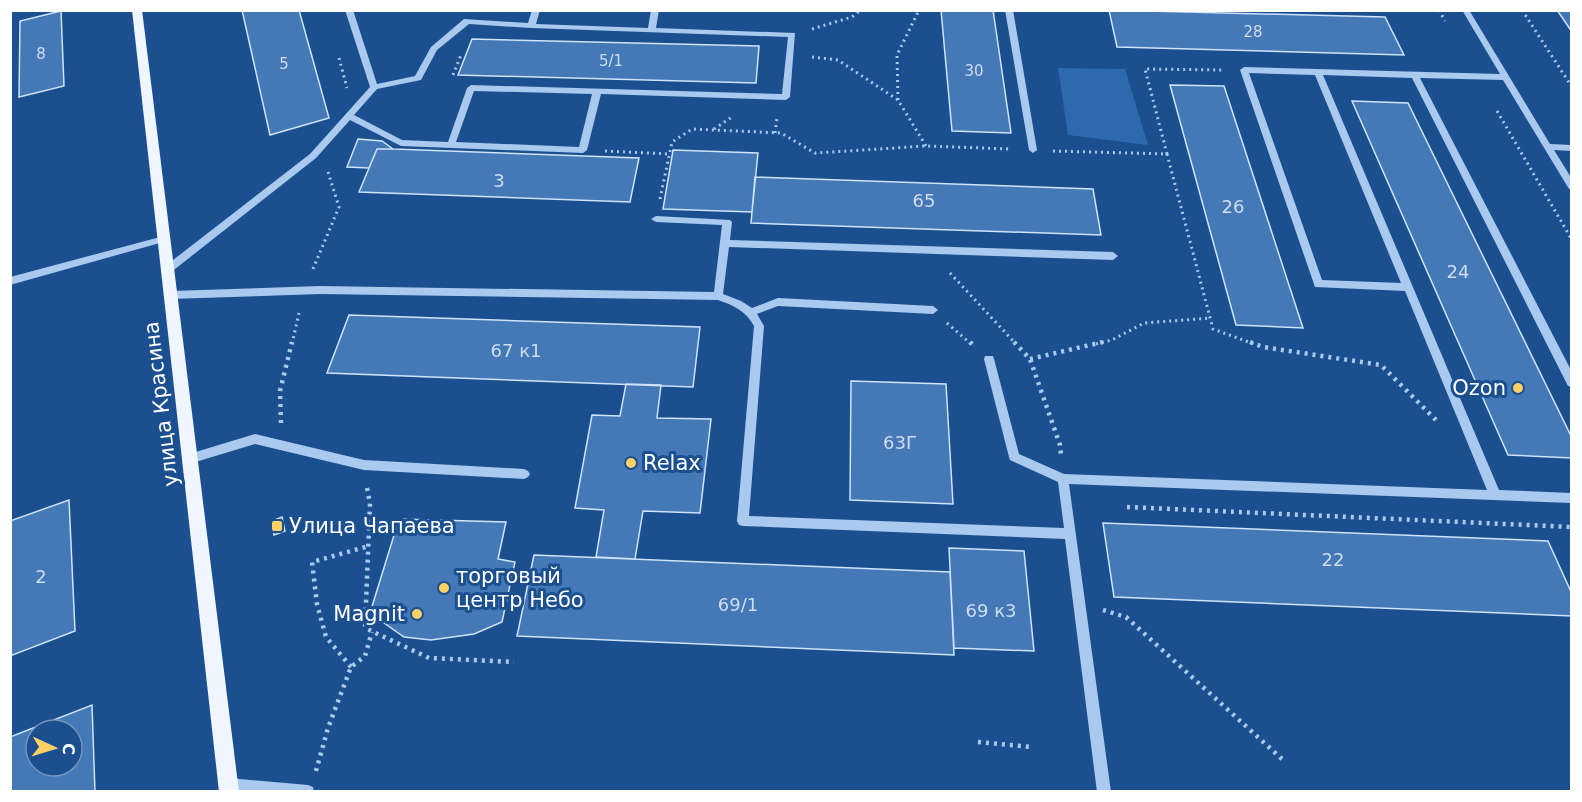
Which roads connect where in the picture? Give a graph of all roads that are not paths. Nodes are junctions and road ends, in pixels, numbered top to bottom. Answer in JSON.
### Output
{"nodes":[{"id":1,"x":137,"y":10,"type":"edge"},
{"id":2,"x":349,"y":10,"type":"edge"},
{"id":3,"x":536,"y":10,"type":"edge"},
{"id":4,"x":655,"y":10,"type":"edge"},
{"id":5,"x":1009,"y":10,"type":"edge"},
{"id":6,"x":1465,"y":10,"type":"edge"},
{"id":7,"x":531,"y":26,"type":"junction"},
{"id":8,"x":652,"y":28,"type":"junction"},
{"id":9,"x":1318,"y":72,"type":"junction"},
{"id":10,"x":1415,"y":75,"type":"junction"},
{"id":11,"x":1506,"y":77,"type":"junction"},
{"id":12,"x":374,"y":87,"type":"junction"},
{"id":13,"x":597,"y":92,"type":"junction"},
{"id":14,"x":349,"y":116,"type":"junction"},
{"id":15,"x":451,"y":145,"type":"junction"},
{"id":16,"x":1548,"y":147,"type":"junction"},
{"id":17,"x":1572,"y":148,"type":"edge"},
{"id":18,"x":1033,"y":150,"type":"road end"},
{"id":19,"x":1572,"y":187,"type":"edge"},
{"id":20,"x":657,"y":219,"type":"road end"},
{"id":21,"x":164,"y":239,"type":"junction"},
{"id":22,"x":724,"y":243,"type":"junction"},
{"id":23,"x":1113,"y":256,"type":"dead end"},
{"id":24,"x":167,"y":270,"type":"junction"},
{"id":25,"x":10,"y":280,"type":"edge"},
{"id":26,"x":1408,"y":287,"type":"junction"},
{"id":27,"x":171,"y":295,"type":"junction"},
{"id":28,"x":718,"y":296,"type":"junction"},
{"id":29,"x":933,"y":310,"type":"road end"},
{"id":30,"x":752,"y":312,"type":"junction"},
{"id":31,"x":989,"y":359,"type":"road end"},
{"id":32,"x":1572,"y":383,"type":"edge"},
{"id":33,"x":189,"y":459,"type":"junction"},
{"id":34,"x":524,"y":474,"type":"dead end"},
{"id":35,"x":1063,"y":479,"type":"junction"},
{"id":36,"x":1495,"y":495,"type":"junction"},
{"id":37,"x":1572,"y":498,"type":"edge"},
{"id":38,"x":1070,"y":534,"type":"junction"},
{"id":39,"x":311,"y":786,"type":"edge"},
{"id":40,"x":229,"y":788,"type":"edge"},
{"id":41,"x":1104,"y":792,"type":"edge"}],
"edges":[{"from":1,"to":21,"type":"main road","name":"улица Красина"},
{"from":2,"to":12,"type":"street"},
{"from":3,"to":7,"type":"street"},
{"from":4,"to":8,"type":"street"},
{"from":5,"to":18,"type":"street"},
{"from":6,"to":11,"type":"street"},
{"from":7,"to":8,"type":"street"},
{"from":7,"to":12,"type":"street"},
{"from":8,"to":13,"type":"street"},
{"from":9,"to":10,"type":"street"},
{"from":9,"to":26,"type":"street"},
{"from":9,"to":26,"type":"street"},
{"from":10,"to":11,"type":"street"},
{"from":10,"to":32,"type":"street"},
{"from":11,"to":16,"type":"street"},
{"from":12,"to":14,"type":"street"},
{"from":13,"to":15,"type":"street"},
{"from":13,"to":15,"type":"street"},
{"from":14,"to":15,"type":"street"},
{"from":14,"to":24,"type":"street"},
{"from":16,"to":17,"type":"street"},
{"from":16,"to":19,"type":"street"},
{"from":20,"to":22,"type":"street"},
{"from":21,"to":24,"type":"main road","name":"улица Красина"},
{"from":21,"to":25,"type":"street"},
{"from":22,"to":23,"type":"street"},
{"from":22,"to":28,"type":"street"},
{"from":24,"to":27,"type":"main road","name":"улица Красина"},
{"from":26,"to":36,"type":"street"},
{"from":27,"to":28,"type":"street"},
{"from":27,"to":33,"type":"main road","name":"улица Красина"},
{"from":28,"to":30,"type":"street"},
{"from":29,"to":30,"type":"street"},
{"from":30,"to":38,"type":"street"},
{"from":31,"to":35,"type":"street"},
{"from":33,"to":34,"type":"street"},
{"from":33,"to":40,"type":"main road","name":"улица Красина"},
{"from":35,"to":36,"type":"street"},
{"from":35,"to":38,"type":"street"},
{"from":36,"to":37,"type":"street"},
{"from":38,"to":41,"type":"street"},
{"from":39,"to":40,"type":"street"}]}
